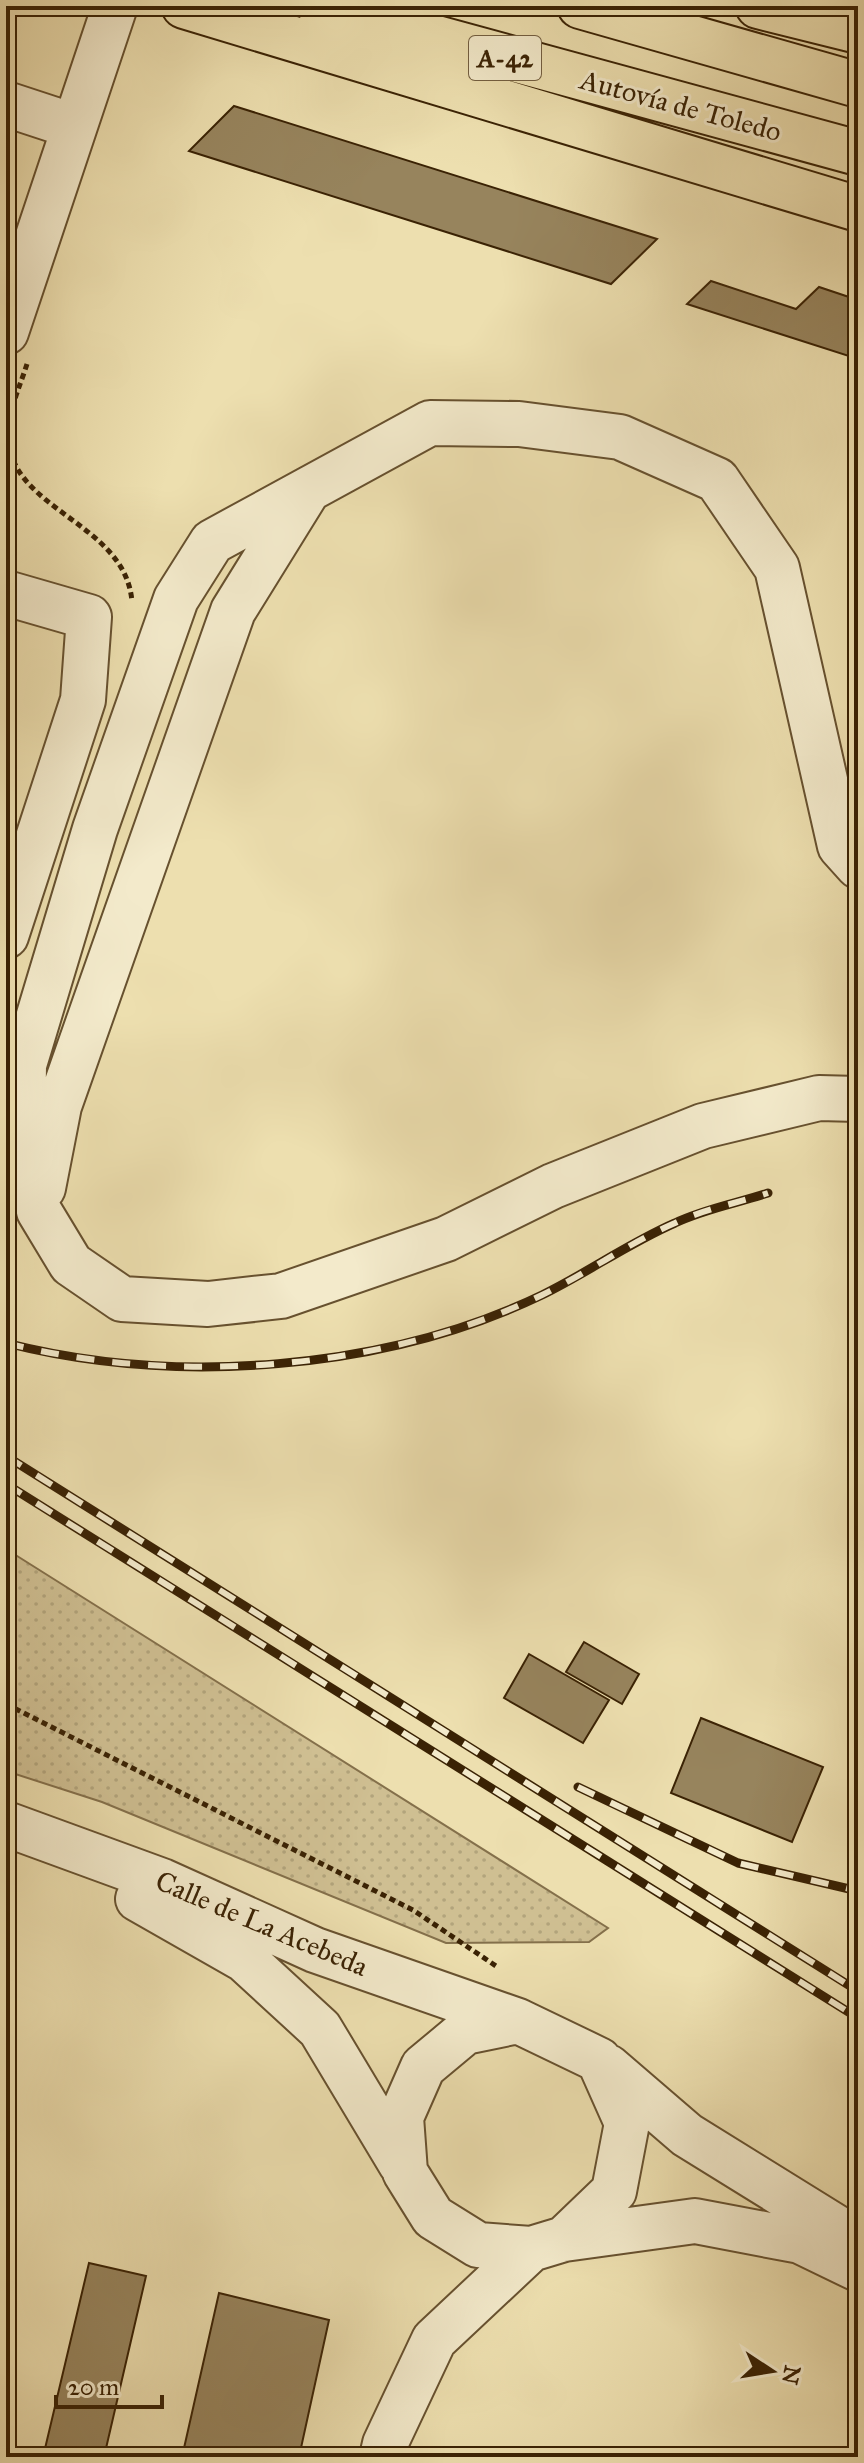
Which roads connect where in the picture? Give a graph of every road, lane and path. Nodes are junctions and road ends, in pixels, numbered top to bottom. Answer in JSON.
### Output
{"nodes":[{"id":1,"x":115,"y":6,"type":"edge"},
{"id":2,"x":184,"y":6,"type":"edge"},
{"id":3,"x":319,"y":6,"type":"edge"},
{"id":4,"x":580,"y":6,"type":"edge"},
{"id":5,"x":758,"y":6,"type":"edge"},
{"id":6,"x":858,"y":31,"type":"edge"},
{"id":7,"x":858,"y":85,"type":"edge"},
{"id":8,"x":6,"y":104,"type":"edge"},
{"id":9,"x":73,"y":126,"type":"junction"},
{"id":10,"x":858,"y":153,"type":"edge"},
{"id":11,"x":858,"y":209,"type":"edge"},
{"id":12,"x":6,"y":332,"type":"edge"},
{"id":13,"x":312,"y":484,"type":"junction"},
{"id":14,"x":6,"y":593,"type":"edge"},
{"id":15,"x":858,"y":866,"type":"edge"},
{"id":16,"x":6,"y":936,"type":"edge"},
{"id":17,"x":858,"y":1099,"type":"edge"},
{"id":18,"x":39,"y":1211,"type":"junction"},
{"id":19,"x":6,"y":1704,"type":"edge"},
{"id":20,"x":6,"y":1824,"type":"edge"},
{"id":21,"x":6,"y":1856,"type":"edge"},
{"id":22,"x":496,"y":1966,"type":"dead end"},
{"id":23,"x":518,"y":2021,"type":"junction"},
{"id":24,"x":599,"y":2060,"type":"junction"},
{"id":25,"x":405,"y":2172,"type":"junction"},
{"id":26,"x":858,"y":2241,"type":"edge"},
{"id":27,"x":548,"y":2244,"type":"junction"},
{"id":28,"x":858,"y":2269,"type":"edge"},
{"id":29,"x":382,"y":2457,"type":"edge"}],
"edges":[{"from":1,"to":9,"type":"street"},
{"from":2,"to":11,"type":"highway"},
{"from":3,"to":10,"type":"highway","name":"Autovía de Toledo","number":"A-42"},
{"from":4,"to":7,"type":"highway"},
{"from":5,"to":6,"type":"highway"},
{"from":8,"to":9,"type":"street"},
{"from":9,"to":12,"type":"street"},
{"from":13,"to":15,"type":"street"},
{"from":13,"to":18,"type":"street"},
{"from":13,"to":18,"type":"street"},
{"from":14,"to":16,"type":"street"},
{"from":17,"to":18,"type":"street"},
{"from":19,"to":22,"type":"path"},
{"from":20,"to":23,"type":"street","name":"Calle de La Acebeda"},
{"from":21,"to":25,"type":"street","name":"Calle de La Acebeda"},
{"from":23,"to":24,"type":"street"},
{"from":23,"to":25,"type":"street"},
{"from":24,"to":26,"type":"street"},
{"from":24,"to":27,"type":"street"},
{"from":25,"to":27,"type":"street"},
{"from":27,"to":28,"type":"street"},
{"from":27,"to":29,"type":"street"}]}
